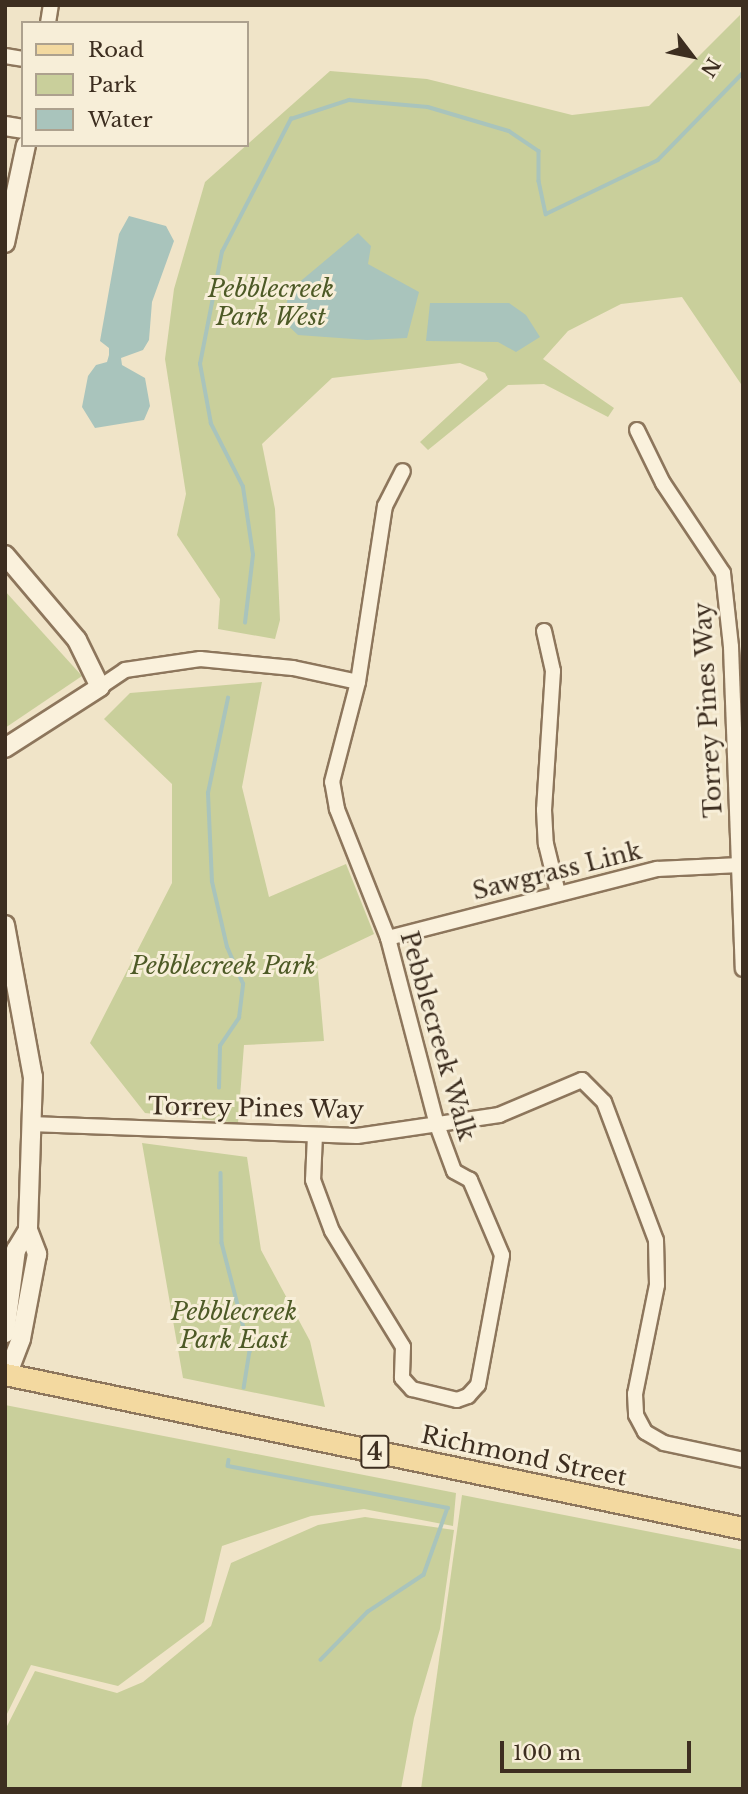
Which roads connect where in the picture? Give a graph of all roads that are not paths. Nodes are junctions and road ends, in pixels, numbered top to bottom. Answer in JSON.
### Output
{"nodes":[{"id":1,"x":26,"y":147,"type":"edge"},
{"id":2,"x":5,"y":243,"type":"edge"},
{"id":3,"x":637,"y":430,"type":"dead end"},
{"id":4,"x":403,"y":471,"type":"dead end"},
{"id":5,"x":5,"y":555,"type":"edge"},
{"id":6,"x":544,"y":631,"type":"dead end"},
{"id":7,"x":358,"y":682,"type":"junction"},
{"id":8,"x":100,"y":687,"type":"junction"},
{"id":9,"x":5,"y":747,"type":"edge"},
{"id":10,"x":740,"y":865,"type":"junction"},
{"id":11,"x":558,"y":893,"type":"junction"},
{"id":12,"x":5,"y":925,"type":"edge"},
{"id":13,"x":388,"y":938,"type":"junction"},
{"id":14,"x":743,"y":969,"type":"edge"},
{"id":15,"x":30,"y":1124,"type":"junction"},
{"id":16,"x":438,"y":1125,"type":"junction"},
{"id":17,"x":315,"y":1135,"type":"junction"},
{"id":18,"x":28,"y":1230,"type":"junction"},
{"id":19,"x":5,"y":1333,"type":"edge"},
{"id":20,"x":5,"y":1343,"type":"edge"},
{"id":21,"x":6,"y":1375,"type":"edge"},
{"id":22,"x":743,"y":1460,"type":"edge"},
{"id":23,"x":743,"y":1528,"type":"edge"}],
"edges":[{"from":1,"to":2,"type":"street"},
{"from":3,"to":10,"type":"street","name":"Torrey Pines Way"},
{"from":4,"to":7,"type":"street","name":"Pebblecreek Walk"},
{"from":5,"to":8,"type":"street"},
{"from":6,"to":11,"type":"street"},
{"from":7,"to":8,"type":"street"},
{"from":7,"to":13,"type":"street","name":"Pebblecreek Walk"},
{"from":8,"to":9,"type":"street"},
{"from":10,"to":11,"type":"street","name":"Sawgrass Link"},
{"from":10,"to":14,"type":"street","name":"Torrey Pines Way"},
{"from":11,"to":13,"type":"street","name":"Sawgrass Link"},
{"from":12,"to":15,"type":"street"},
{"from":13,"to":16,"type":"street","name":"Pebblecreek Walk"},
{"from":15,"to":17,"type":"street","name":"Torrey Pines Way"},
{"from":15,"to":18,"type":"street"},
{"from":16,"to":17,"type":"street","name":"Torrey Pines Way"},
{"from":16,"to":17,"type":"street","name":"Pebblecreek Walk"},
{"from":16,"to":22,"type":"street","name":"Torrey Pines Way"},
{"from":18,"to":19,"type":"street"},
{"from":18,"to":21,"type":"street"},
{"from":20,"to":21,"type":"street"},
{"from":21,"to":23,"type":"main road","name":"Richmond Street","number":"4"}]}
